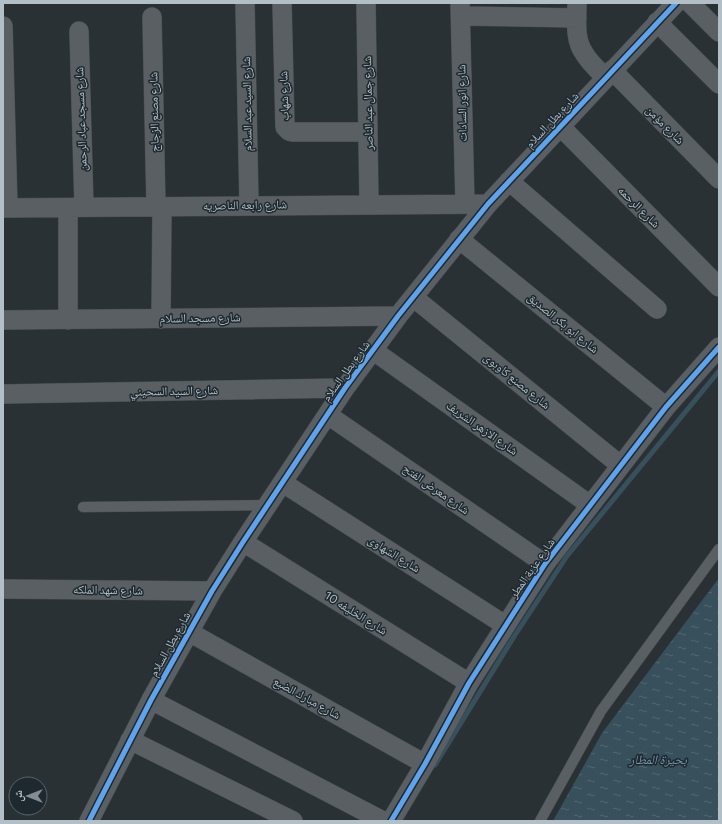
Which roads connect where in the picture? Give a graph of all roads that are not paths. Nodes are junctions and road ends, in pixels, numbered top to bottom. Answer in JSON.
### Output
{"nodes":[{"id":1,"x":245,"y":3,"type":"edge"},
{"id":2,"x":282,"y":3,"type":"edge"},
{"id":3,"x":366,"y":3,"type":"edge"},
{"id":4,"x":676,"y":3,"type":"edge"},
{"id":5,"x":690,"y":3,"type":"edge"},
{"id":6,"x":460,"y":9,"type":"edge"},
{"id":7,"x":547,"y":10,"type":"edge"},
{"id":8,"x":577,"y":11,"type":"edge"},
{"id":9,"x":152,"y":17,"type":"dead end"},
{"id":10,"x":657,"y":22,"type":"junction"},
{"id":11,"x":3,"y":26,"type":"edge"},
{"id":12,"x":79,"y":31,"type":"dead end"},
{"id":13,"x":719,"y":32,"type":"edge"},
{"id":14,"x":608,"y":74,"type":"junction"},
{"id":15,"x":719,"y":84,"type":"edge"},
{"id":16,"x":560,"y":126,"type":"junction"},
{"id":17,"x":368,"y":132,"type":"junction"},
{"id":18,"x":719,"y":179,"type":"edge"},
{"id":19,"x":509,"y":181,"type":"junction"},
{"id":20,"x":369,"y":204,"type":"junction"},
{"id":21,"x":464,"y":204,"type":"junction"},
{"id":22,"x":488,"y":204,"type":"junction"},
{"id":23,"x":249,"y":205,"type":"junction"},
{"id":24,"x":159,"y":206,"type":"junction"},
{"id":25,"x":6,"y":208,"type":"edge"},
{"id":26,"x":76,"y":208,"type":"junction"},
{"id":27,"x":459,"y":239,"type":"junction"},
{"id":28,"x":719,"y":287,"type":"edge"},
{"id":29,"x":413,"y":297,"type":"junction"},
{"id":30,"x":657,"y":310,"type":"dead end"},
{"id":31,"x":398,"y":316,"type":"junction"},
{"id":32,"x":161,"y":319,"type":"junction"},
{"id":33,"x":3,"y":320,"type":"edge"},
{"id":34,"x":68,"y":320,"type":"junction"},
{"id":35,"x":719,"y":347,"type":"edge"},
{"id":36,"x":374,"y":351,"type":"junction"},
{"id":37,"x":345,"y":388,"type":"junction"},
{"id":38,"x":3,"y":394,"type":"edge"},
{"id":39,"x":666,"y":407,"type":"junction"},
{"id":40,"x":328,"y":415,"type":"junction"},
{"id":41,"x":620,"y":465,"type":"junction"},
{"id":42,"x":283,"y":483,"type":"junction"},
{"id":43,"x":268,"y":505,"type":"junction"},
{"id":44,"x":590,"y":505,"type":"junction"},
{"id":45,"x":83,"y":507,"type":"dead end"},
{"id":46,"x":243,"y":542,"type":"junction"},
{"id":47,"x":719,"y":549,"type":"edge"},
{"id":48,"x":545,"y":564,"type":"junction"},
{"id":49,"x":3,"y":589,"type":"edge"},
{"id":50,"x":212,"y":591,"type":"junction"},
{"id":51,"x":505,"y":625,"type":"junction"},
{"id":52,"x":189,"y":632,"type":"junction"},
{"id":53,"x":469,"y":683,"type":"junction"},
{"id":54,"x":151,"y":700,"type":"junction"},
{"id":55,"x":130,"y":740,"type":"junction"},
{"id":56,"x":425,"y":764,"type":"junction"},
{"id":57,"x":89,"y":821,"type":"edge"},
{"id":58,"x":293,"y":821,"type":"edge"},
{"id":59,"x":383,"y":821,"type":"edge"},
{"id":60,"x":391,"y":821,"type":"edge"},
{"id":61,"x":540,"y":821,"type":"edge"}],
"edges":[{"from":1,"to":23,"type":"street","name":"شارع السيد عبد السلام"},
{"from":2,"to":17,"type":"street","name":"شارع شهاب"},
{"from":3,"to":17,"type":"street","name":"شارع جمال عبد الناصر"},
{"from":4,"to":10,"type":"street","name":"شارع بطل السلام"},
{"from":5,"to":13,"type":"street"},
{"from":6,"to":7,"type":"street"},
{"from":6,"to":21,"type":"street","name":"شارع انور السادات"},
{"from":7,"to":8,"type":"street"},
{"from":8,"to":14,"type":"street","name":"شارع مؤمن"},
{"from":9,"to":24,"type":"street","name":"شارع مصنع الزجاج"},
{"from":10,"to":14,"type":"street","name":"شارع بطل السلام"},
{"from":10,"to":15,"type":"street"},
{"from":11,"to":25,"type":"street"},
{"from":12,"to":26,"type":"street","name":"شارع مسجد عباد الرحمن"},
{"from":14,"to":16,"type":"street","name":"شارع بطل السلام"},
{"from":14,"to":18,"type":"street","name":"شارع مؤمن"},
{"from":16,"to":19,"type":"street","name":"شارع بطل السلام"},
{"from":16,"to":28,"type":"street","name":"شارع الرحمه"},
{"from":17,"to":20,"type":"street","name":"شارع جمال عبد الناصر"},
{"from":19,"to":22,"type":"street","name":"شارع بطل السلام"},
{"from":19,"to":30,"type":"street"},
{"from":20,"to":21,"type":"street","name":"شارع رابعه الناصريه"},
{"from":20,"to":23,"type":"street","name":"شارع رابعه الناصريه"},
{"from":21,"to":22,"type":"street","name":"شارع رابعه الناصريه"},
{"from":22,"to":27,"type":"street","name":"شارع بطل السلام"},
{"from":23,"to":24,"type":"street","name":"شارع رابعه الناصريه"},
{"from":24,"to":26,"type":"street","name":"شارع رابعه الناصريه"},
{"from":24,"to":32,"type":"street","name":"شارع مصنع الزجاج"},
{"from":25,"to":26,"type":"street","name":"شارع رابعه الناصريه"},
{"from":26,"to":34,"type":"street","name":"شارع مسجد عباد الرحمن"},
{"from":27,"to":29,"type":"street","name":"شارع بطل السلام"},
{"from":27,"to":39,"type":"street","name":"شارع ابو بكر الصديق"},
{"from":29,"to":31,"type":"street","name":"شارع بطل السلام"},
{"from":29,"to":41,"type":"street","name":"شارع مصنع كاوبوى"},
{"from":31,"to":32,"type":"street","name":"شارع مسجد السلام"},
{"from":31,"to":36,"type":"street","name":"شارع بطل السلام"},
{"from":32,"to":34,"type":"street","name":"شارع مسجد السلام"},
{"from":33,"to":34,"type":"street","name":"شارع مسجد السلام"},
{"from":35,"to":39,"type":"street","name":"شارع عزبة المطر"},
{"from":36,"to":37,"type":"street","name":"شارع بطل السلام"},
{"from":36,"to":44,"type":"street","name":"شارع الازهر الشريف"},
{"from":37,"to":38,"type":"street","name":"شارع السيد السحيني"},
{"from":37,"to":40,"type":"street","name":"شارع بطل السلام"},
{"from":39,"to":41,"type":"street","name":"شارع عزبة المطر"},
{"from":40,"to":42,"type":"street","name":"شارع بطل السلام"},
{"from":40,"to":48,"type":"street","name":"شارع معرض الفتح"},
{"from":41,"to":44,"type":"street","name":"شارع عزبة المطر"},
{"from":42,"to":43,"type":"street","name":"شارع بطل السلام"},
{"from":42,"to":51,"type":"street","name":"شارع الشهاوى"},
{"from":43,"to":45,"type":"lane"},
{"from":43,"to":46,"type":"street","name":"شارع بطل السلام"},
{"from":44,"to":48,"type":"street","name":"شارع عزبة المطر"},
{"from":46,"to":50,"type":"street","name":"شارع بطل السلام"},
{"from":46,"to":53,"type":"street","name":"شارع الخليفه 10"},
{"from":47,"to":61,"type":"lane"},
{"from":48,"to":51,"type":"street","name":"شارع عزبة المطر"},
{"from":49,"to":50,"type":"street","name":"شارع شهد الملكه"},
{"from":50,"to":52,"type":"street","name":"شارع بطل السلام"},
{"from":51,"to":53,"type":"street","name":"شارع عزبة المطر"},
{"from":52,"to":54,"type":"street","name":"شارع بطل السلام"},
{"from":52,"to":56,"type":"street","name":"شارع مبارك الضبع"},
{"from":53,"to":56,"type":"street","name":"شارع عزبة المطر"},
{"from":54,"to":55,"type":"street","name":"شارع بطل السلام"},
{"from":54,"to":59,"type":"street"},
{"from":55,"to":57,"type":"street","name":"شارع بطل السلام"},
{"from":55,"to":58,"type":"street"},
{"from":56,"to":60,"type":"street","name":"شارع عزبة المطر"}]}
